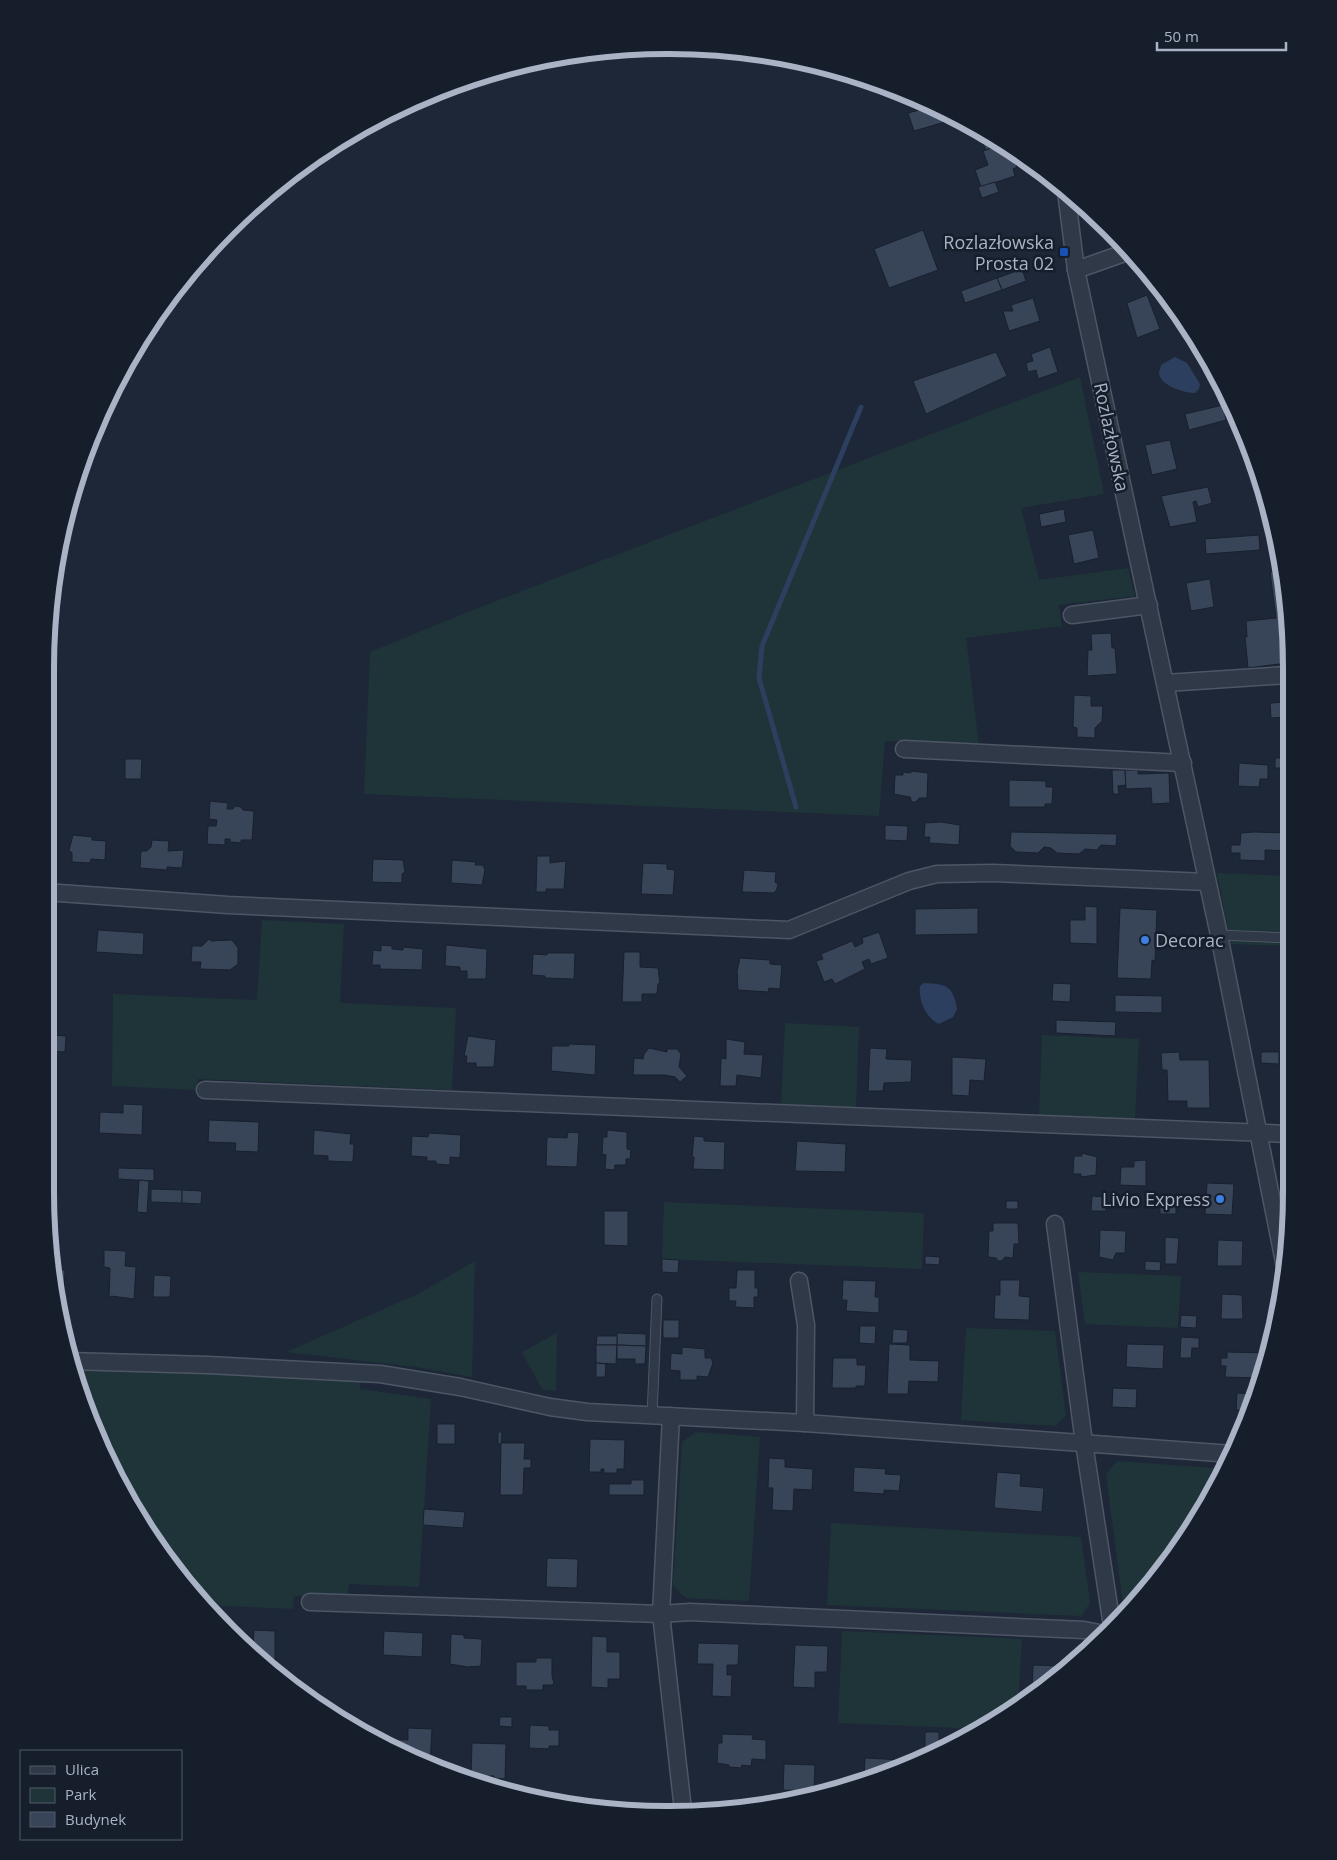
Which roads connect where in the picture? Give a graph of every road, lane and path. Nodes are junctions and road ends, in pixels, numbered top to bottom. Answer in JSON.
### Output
{"nodes":[{"id":1,"x":1067,"y":201,"type":"edge"},
{"id":2,"x":1122,"y":254,"type":"edge"},
{"id":3,"x":1076,"y":270,"type":"junction"},
{"id":4,"x":1149,"y":605,"type":"junction"},
{"id":5,"x":1072,"y":615,"type":"dead end"},
{"id":6,"x":1283,"y":675,"type":"edge"},
{"id":7,"x":1166,"y":682,"type":"junction"},
{"id":8,"x":904,"y":749,"type":"dead end"},
{"id":9,"x":1183,"y":763,"type":"junction"},
{"id":10,"x":1207,"y":882,"type":"junction"},
{"id":11,"x":54,"y":893,"type":"edge"},
{"id":12,"x":1219,"y":935,"type":"junction"},
{"id":13,"x":1283,"y":938,"type":"edge"},
{"id":14,"x":205,"y":1090,"type":"dead end"},
{"id":15,"x":1258,"y":1133,"type":"junction"},
{"id":16,"x":1283,"y":1134,"type":"edge"},
{"id":17,"x":1055,"y":1224,"type":"dead end"},
{"id":18,"x":1281,"y":1245,"type":"edge"},
{"id":19,"x":799,"y":1280,"type":"dead end"},
{"id":20,"x":657,"y":1299,"type":"dead end"},
{"id":21,"x":78,"y":1361,"type":"edge"},
{"id":22,"x":652,"y":1416,"type":"junction"},
{"id":23,"x":671,"y":1416,"type":"junction"},
{"id":24,"x":805,"y":1423,"type":"junction"},
{"id":25,"x":1084,"y":1443,"type":"junction"},
{"id":26,"x":1224,"y":1453,"type":"edge"},
{"id":27,"x":310,"y":1602,"type":"dead end"},
{"id":28,"x":661,"y":1614,"type":"junction"},
{"id":29,"x":1111,"y":1618,"type":"edge"},
{"id":30,"x":1096,"y":1632,"type":"edge"},
{"id":31,"x":683,"y":1806,"type":"edge"}],
"edges":[{"from":1,"to":3,"type":"street","name":"Rozlazłowska"},
{"from":2,"to":3,"type":"street"},
{"from":3,"to":4,"type":"street","name":"Rozlazłowska"},
{"from":4,"to":5,"type":"street"},
{"from":4,"to":7,"type":"street","name":"Rozlazłowska"},
{"from":6,"to":7,"type":"street"},
{"from":7,"to":9,"type":"street","name":"Rozlazłowska"},
{"from":8,"to":9,"type":"street"},
{"from":9,"to":10,"type":"street","name":"Rozlazłowska"},
{"from":10,"to":11,"type":"street"},
{"from":10,"to":12,"type":"street","name":"Rozlazłowska"},
{"from":12,"to":13,"type":"lane"},
{"from":12,"to":15,"type":"street","name":"Rozlazłowska"},
{"from":14,"to":15,"type":"street"},
{"from":15,"to":16,"type":"street"},
{"from":15,"to":18,"type":"street","name":"Rozlazłowska"},
{"from":17,"to":25,"type":"street"},
{"from":19,"to":24,"type":"street"},
{"from":20,"to":22,"type":"lane"},
{"from":21,"to":22,"type":"street"},
{"from":22,"to":23,"type":"street"},
{"from":23,"to":24,"type":"street"},
{"from":23,"to":28,"type":"street"},
{"from":24,"to":25,"type":"street"},
{"from":25,"to":26,"type":"street"},
{"from":25,"to":29,"type":"street"},
{"from":27,"to":28,"type":"street"},
{"from":28,"to":30,"type":"street"},
{"from":28,"to":31,"type":"street"}]}
